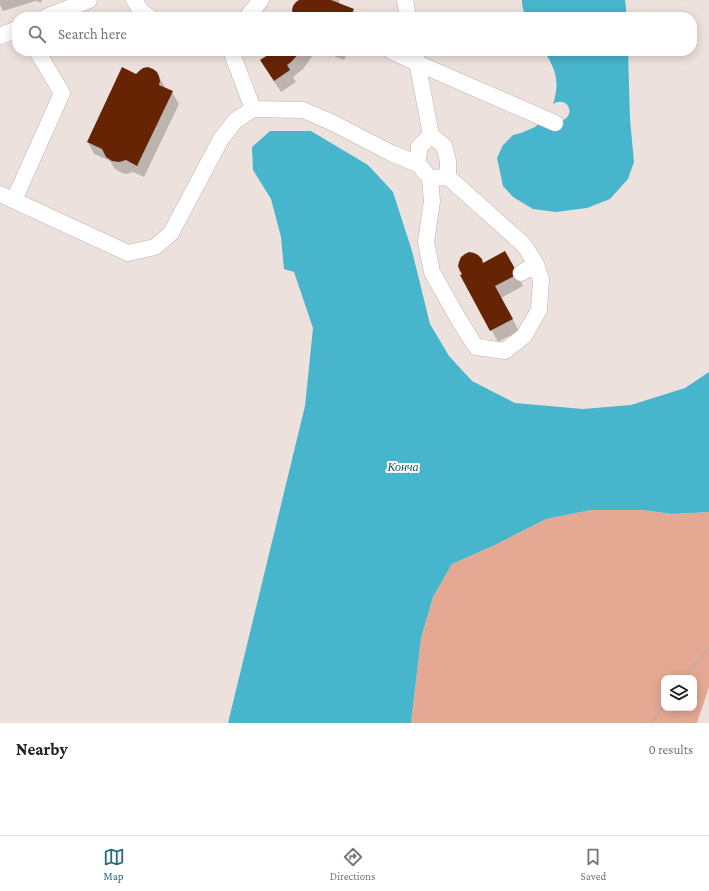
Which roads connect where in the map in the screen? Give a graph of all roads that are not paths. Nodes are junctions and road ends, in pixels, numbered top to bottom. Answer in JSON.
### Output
{"nodes":[{"id":1,"x":89,"y":0,"type":"edge"},
{"id":2,"x":134,"y":0,"type":"edge"},
{"id":3,"x":261,"y":0,"type":"edge"},
{"id":4,"x":405,"y":0,"type":"edge"},
{"id":5,"x":59,"y":12,"type":"edge"},
{"id":6,"x":142,"y":12,"type":"edge"},
{"id":7,"x":251,"y":12,"type":"edge"},
{"id":8,"x":407,"y":12,"type":"edge"},
{"id":9,"x":12,"y":31,"type":"edge"},
{"id":10,"x":0,"y":36,"type":"edge"},
{"id":11,"x":40,"y":56,"type":"edge"},
{"id":12,"x":233,"y":56,"type":"edge"},
{"id":13,"x":416,"y":57,"type":"edge"},
{"id":14,"x":253,"y":109,"type":"junction"},
{"id":15,"x":555,"y":123,"type":"dead end"},
{"id":16,"x":431,"y":135,"type":"junction"},
{"id":17,"x":418,"y":164,"type":"junction"},
{"id":18,"x":448,"y":177,"type":"junction"},
{"id":19,"x":430,"y":178,"type":"junction"},
{"id":20,"x":7,"y":197,"type":"edge"},
{"id":21,"x":536,"y":264,"type":"junction"},
{"id":22,"x":521,"y":273,"type":"dead end"}],
"edges":[{"from":1,"to":5,"type":"street"},
{"from":2,"to":6,"type":"street"},
{"from":3,"to":7,"type":"street"},
{"from":4,"to":8,"type":"street"},
{"from":9,"to":10,"type":"street"},
{"from":11,"to":20,"type":"street"},
{"from":12,"to":14,"type":"street"},
{"from":13,"to":15,"type":"street"},
{"from":13,"to":16,"type":"street"},
{"from":14,"to":17,"type":"street"},
{"from":14,"to":20,"type":"street"},
{"from":16,"to":17,"type":"street"},
{"from":16,"to":18,"type":"street"},
{"from":17,"to":19,"type":"street"},
{"from":18,"to":19,"type":"street"},
{"from":18,"to":21,"type":"street"},
{"from":19,"to":21,"type":"street"},
{"from":21,"to":22,"type":"street"}]}
